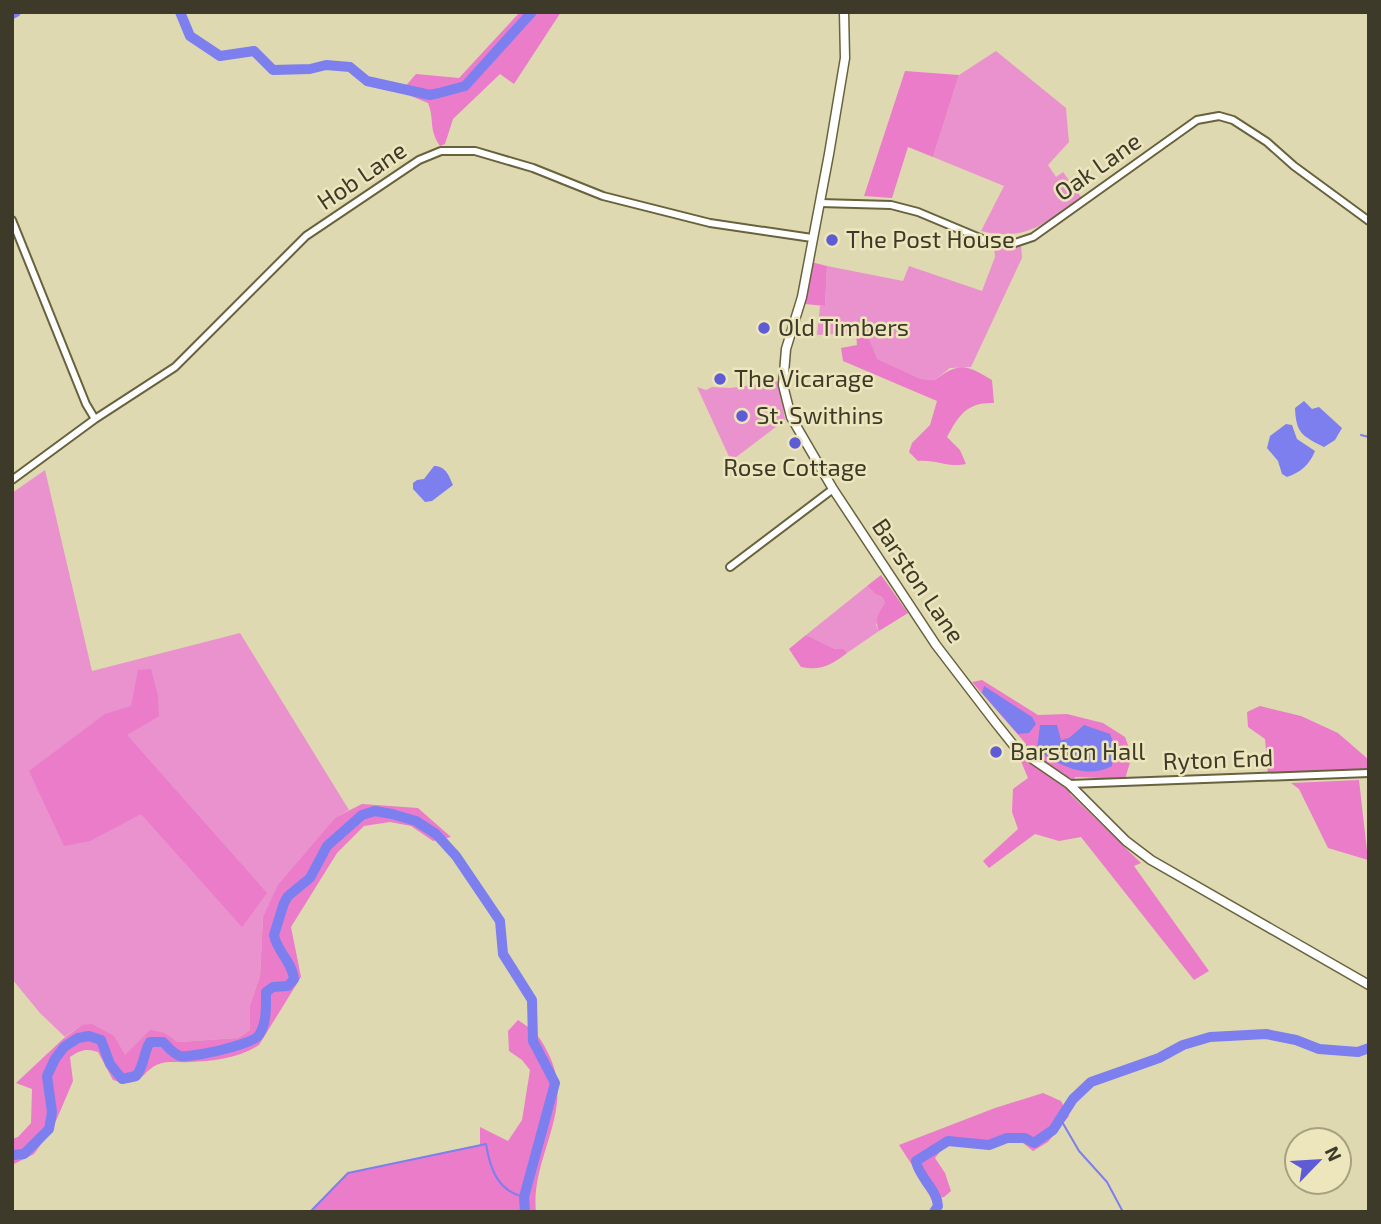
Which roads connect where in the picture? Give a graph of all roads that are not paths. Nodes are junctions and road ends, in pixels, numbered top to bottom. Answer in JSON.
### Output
{"nodes":[{"id":1,"x":844,"y":12,"type":"edge"},
{"id":2,"x":820,"y":204,"type":"junction"},
{"id":3,"x":12,"y":220,"type":"edge"},
{"id":4,"x":1369,"y":221,"type":"edge"},
{"id":5,"x":812,"y":237,"type":"junction"},
{"id":6,"x":95,"y":419,"type":"junction"},
{"id":7,"x":12,"y":480,"type":"edge"},
{"id":8,"x":833,"y":489,"type":"junction"},
{"id":9,"x":730,"y":567,"type":"dead end"},
{"id":10,"x":1369,"y":773,"type":"edge"},
{"id":11,"x":1069,"y":784,"type":"junction"},
{"id":12,"x":1369,"y":985,"type":"edge"}],
"edges":[{"from":1,"to":2,"type":"street","name":"Barston Lane"},
{"from":2,"to":4,"type":"street","name":"Oak Lane"},
{"from":2,"to":5,"type":"street","name":"Barston Lane"},
{"from":3,"to":6,"type":"street"},
{"from":5,"to":6,"type":"street","name":"Hob Lane"},
{"from":5,"to":8,"type":"street","name":"Barston Lane"},
{"from":6,"to":7,"type":"street","name":"Hob Lane"},
{"from":8,"to":9,"type":"street"},
{"from":8,"to":11,"type":"street","name":"Barston Lane"},
{"from":10,"to":11,"type":"street","name":"Ryton End"},
{"from":11,"to":12,"type":"street","name":"Barston Lane"}]}
